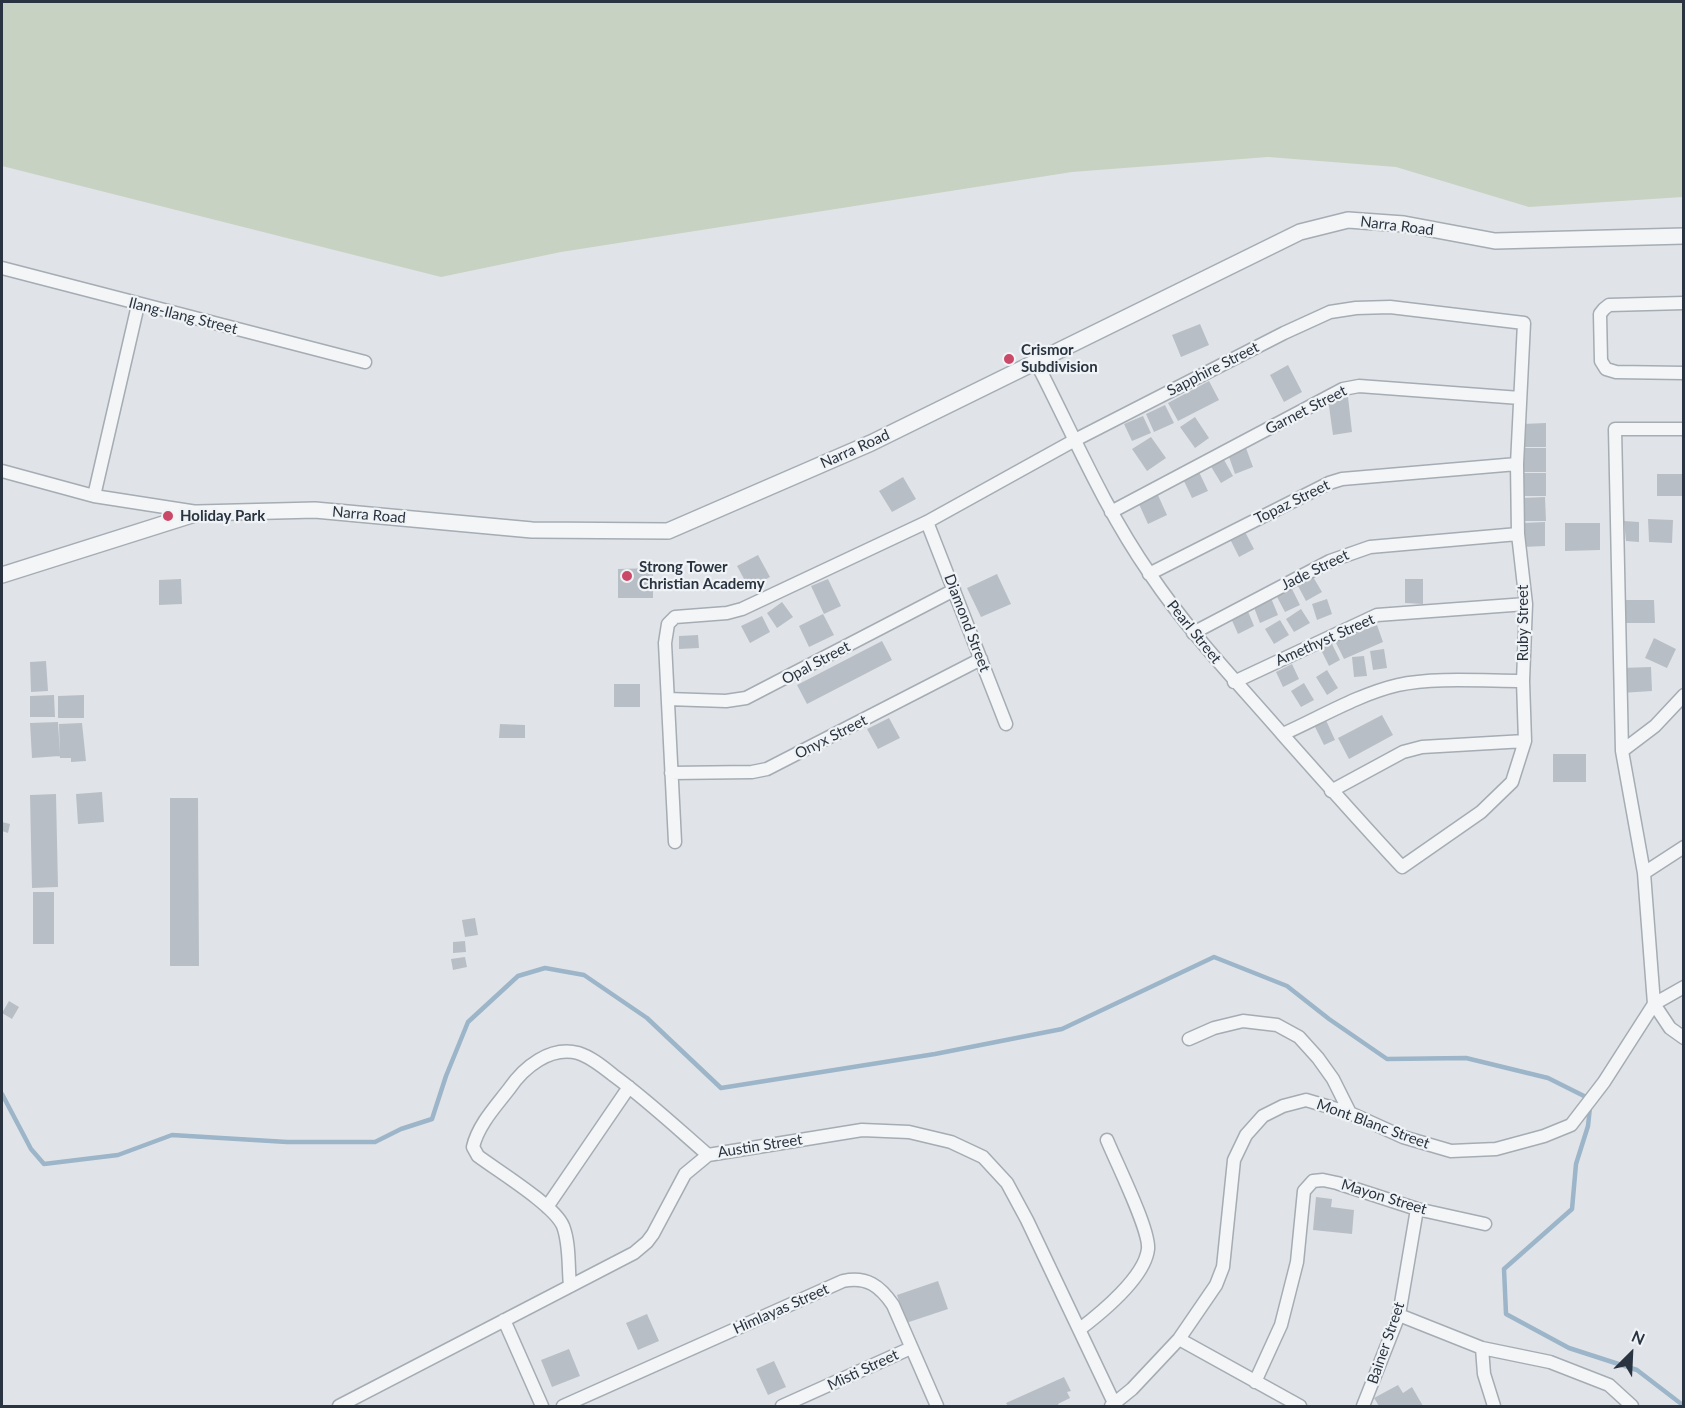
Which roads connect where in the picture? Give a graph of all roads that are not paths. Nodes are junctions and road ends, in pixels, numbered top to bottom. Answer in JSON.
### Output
{"nodes":[{"id":1,"x":1683,"y":236,"type":"edge"},
{"id":2,"x":2,"y":268,"type":"edge"},
{"id":3,"x":1683,"y":303,"type":"edge"},
{"id":4,"x":138,"y":305,"type":"junction"},
{"id":5,"x":1524,"y":323,"type":"joint"},
{"id":6,"x":365,"y":362,"type":"dead end"},
{"id":7,"x":1036,"y":362,"type":"junction"},
{"id":8,"x":1683,"y":373,"type":"edge"},
{"id":9,"x":1520,"y":398,"type":"junction"},
{"id":10,"x":1683,"y":429,"type":"edge"},
{"id":11,"x":1075,"y":440,"type":"junction"},
{"id":12,"x":1517,"y":464,"type":"junction"},
{"id":13,"x":3,"y":471,"type":"edge"},
{"id":14,"x":94,"y":496,"type":"junction"},
{"id":15,"x":1111,"y":512,"type":"junction"},
{"id":16,"x":198,"y":513,"type":"junction"},
{"id":17,"x":927,"y":522,"type":"junction"},
{"id":18,"x":1518,"y":534,"type":"junction"},
{"id":19,"x":1149,"y":574,"type":"junction"},
{"id":20,"x":2,"y":575,"type":"edge"},
{"id":21,"x":954,"y":590,"type":"junction"},
{"id":22,"x":1526,"y":604,"type":"junction"},
{"id":23,"x":1193,"y":633,"type":"junction"},
{"id":24,"x":981,"y":659,"type":"junction"},
{"id":25,"x":1523,"y":681,"type":"junction"},
{"id":26,"x":1234,"y":682,"type":"junction"},
{"id":27,"x":1683,"y":695,"type":"edge"},
{"id":28,"x":668,"y":699,"type":"junction"},
{"id":29,"x":1006,"y":724,"type":"dead end"},
{"id":30,"x":1283,"y":734,"type":"junction"},
{"id":31,"x":1526,"y":741,"type":"junction"},
{"id":32,"x":1622,"y":751,"type":"junction"},
{"id":33,"x":671,"y":773,"type":"junction"},
{"id":34,"x":1331,"y":791,"type":"junction"},
{"id":35,"x":675,"y":842,"type":"dead end"},
{"id":36,"x":1683,"y":848,"type":"edge"},
{"id":37,"x":1402,"y":867,"type":"joint"},
{"id":38,"x":1644,"y":873,"type":"junction"},
{"id":39,"x":1683,"y":987,"type":"edge"},
{"id":40,"x":1654,"y":1004,"type":"junction"},
{"id":41,"x":1683,"y":1038,"type":"edge"},
{"id":42,"x":1189,"y":1039,"type":"dead end"},
{"id":43,"x":629,"y":1087,"type":"junction"},
{"id":44,"x":1350,"y":1113,"type":"junction"},
{"id":45,"x":1107,"y":1140,"type":"dead end"},
{"id":46,"x":708,"y":1155,"type":"junction"},
{"id":47,"x":548,"y":1207,"type":"junction"},
{"id":48,"x":1417,"y":1209,"type":"junction"},
{"id":49,"x":1485,"y":1224,"type":"dead end"},
{"id":50,"x":570,"y":1286,"type":"junction"},
{"id":51,"x":1399,"y":1315,"type":"junction"},
{"id":52,"x":504,"y":1320,"type":"junction"},
{"id":53,"x":1080,"y":1329,"type":"junction"},
{"id":54,"x":1179,"y":1339,"type":"junction"},
{"id":55,"x":911,"y":1348,"type":"junction"},
{"id":56,"x":1482,"y":1348,"type":"junction"},
{"id":57,"x":1255,"y":1382,"type":"junction"},
{"id":58,"x":1112,"y":1405,"type":"edge"},
{"id":59,"x":339,"y":1407,"type":"edge"},
{"id":60,"x":542,"y":1407,"type":"edge"},
{"id":61,"x":563,"y":1407,"type":"edge"},
{"id":62,"x":782,"y":1407,"type":"edge"},
{"id":63,"x":937,"y":1407,"type":"edge"},
{"id":64,"x":1300,"y":1407,"type":"edge"},
{"id":65,"x":1363,"y":1407,"type":"edge"},
{"id":66,"x":1494,"y":1407,"type":"edge"},
{"id":67,"x":1632,"y":1407,"type":"edge"}],
"edges":[{"from":1,"to":7,"type":"street","name":"Narra Road"},
{"from":2,"to":4,"type":"street","name":"Ilang-Ilang Street"},
{"from":3,"to":8,"type":"street"},
{"from":4,"to":6,"type":"street","name":"Ilang-Ilang Street"},
{"from":4,"to":14,"type":"street"},
{"from":5,"to":9,"type":"street","name":"Ruby Street"},
{"from":5,"to":11,"type":"street","name":"Sapphire Street"},
{"from":7,"to":11,"type":"street","name":"Pearl Street"},
{"from":7,"to":16,"type":"street","name":"Narra Road"},
{"from":9,"to":12,"type":"street","name":"Ruby Street"},
{"from":9,"to":15,"type":"street","name":"Garnet Street"},
{"from":10,"to":32,"type":"street"},
{"from":11,"to":15,"type":"street","name":"Pearl Street"},
{"from":11,"to":17,"type":"street","name":"Sapphire Street"},
{"from":12,"to":18,"type":"street","name":"Ruby Street"},
{"from":12,"to":19,"type":"street","name":"Topaz Street"},
{"from":13,"to":14,"type":"street"},
{"from":14,"to":16,"type":"street"},
{"from":15,"to":19,"type":"street","name":"Pearl Street"},
{"from":16,"to":20,"type":"street","name":"Narra Road"},
{"from":17,"to":21,"type":"street","name":"Diamond Street"},
{"from":17,"to":28,"type":"street","name":"Sapphire Street"},
{"from":18,"to":22,"type":"street","name":"Ruby Street"},
{"from":18,"to":23,"type":"street","name":"Jade Street"},
{"from":19,"to":23,"type":"street","name":"Pearl Street"},
{"from":21,"to":24,"type":"street","name":"Diamond Street"},
{"from":21,"to":28,"type":"street","name":"Opal Street"},
{"from":22,"to":25,"type":"street","name":"Ruby Street"},
{"from":22,"to":26,"type":"street","name":"Amethyst Street"},
{"from":23,"to":26,"type":"street","name":"Pearl Street"},
{"from":24,"to":29,"type":"street","name":"Diamond Street"},
{"from":24,"to":33,"type":"street","name":"Onyx Street"},
{"from":25,"to":30,"type":"street"},
{"from":25,"to":31,"type":"street","name":"Ruby Street"},
{"from":26,"to":30,"type":"street","name":"Pearl Street"},
{"from":27,"to":32,"type":"street"},
{"from":28,"to":33,"type":"street"},
{"from":30,"to":34,"type":"street","name":"Pearl Street"},
{"from":31,"to":34,"type":"street"},
{"from":31,"to":37,"type":"street","name":"Ruby Street"},
{"from":32,"to":38,"type":"street"},
{"from":33,"to":35,"type":"street"},
{"from":34,"to":37,"type":"street","name":"Pearl Street"},
{"from":36,"to":38,"type":"street"},
{"from":38,"to":40,"type":"street"},
{"from":39,"to":40,"type":"street","name":"Mont Blanc Street"},
{"from":40,"to":41,"type":"street"},
{"from":40,"to":44,"type":"street","name":"Mont Blanc Street"},
{"from":42,"to":44,"type":"street"},
{"from":43,"to":46,"type":"street"},
{"from":43,"to":47,"type":"street"},
{"from":43,"to":47,"type":"street"},
{"from":44,"to":54,"type":"street","name":"Mont Blanc Street"},
{"from":45,"to":53,"type":"street"},
{"from":46,"to":50,"type":"street","name":"Austin Street"},
{"from":46,"to":53,"type":"street","name":"Austin Street"},
{"from":47,"to":50,"type":"street"},
{"from":48,"to":49,"type":"street","name":"Mayon Street"},
{"from":48,"to":51,"type":"street","name":"Bainer Street"},
{"from":48,"to":57,"type":"street","name":"Mayon Street"},
{"from":50,"to":52,"type":"street","name":"Austin Street"},
{"from":51,"to":56,"type":"street"},
{"from":51,"to":65,"type":"street","name":"Bainer Street"},
{"from":52,"to":59,"type":"street","name":"Austin Street"},
{"from":52,"to":60,"type":"street"},
{"from":53,"to":58,"type":"street","name":"Austin Street"},
{"from":54,"to":57,"type":"street"},
{"from":54,"to":58,"type":"street","name":"Mont Blanc Street"},
{"from":55,"to":61,"type":"street","name":"Himlayas Street"},
{"from":55,"to":62,"type":"street","name":"Misti Street"},
{"from":55,"to":63,"type":"street","name":"Himlayas Street"},
{"from":56,"to":66,"type":"street"},
{"from":56,"to":67,"type":"street"},
{"from":57,"to":64,"type":"street"}]}
